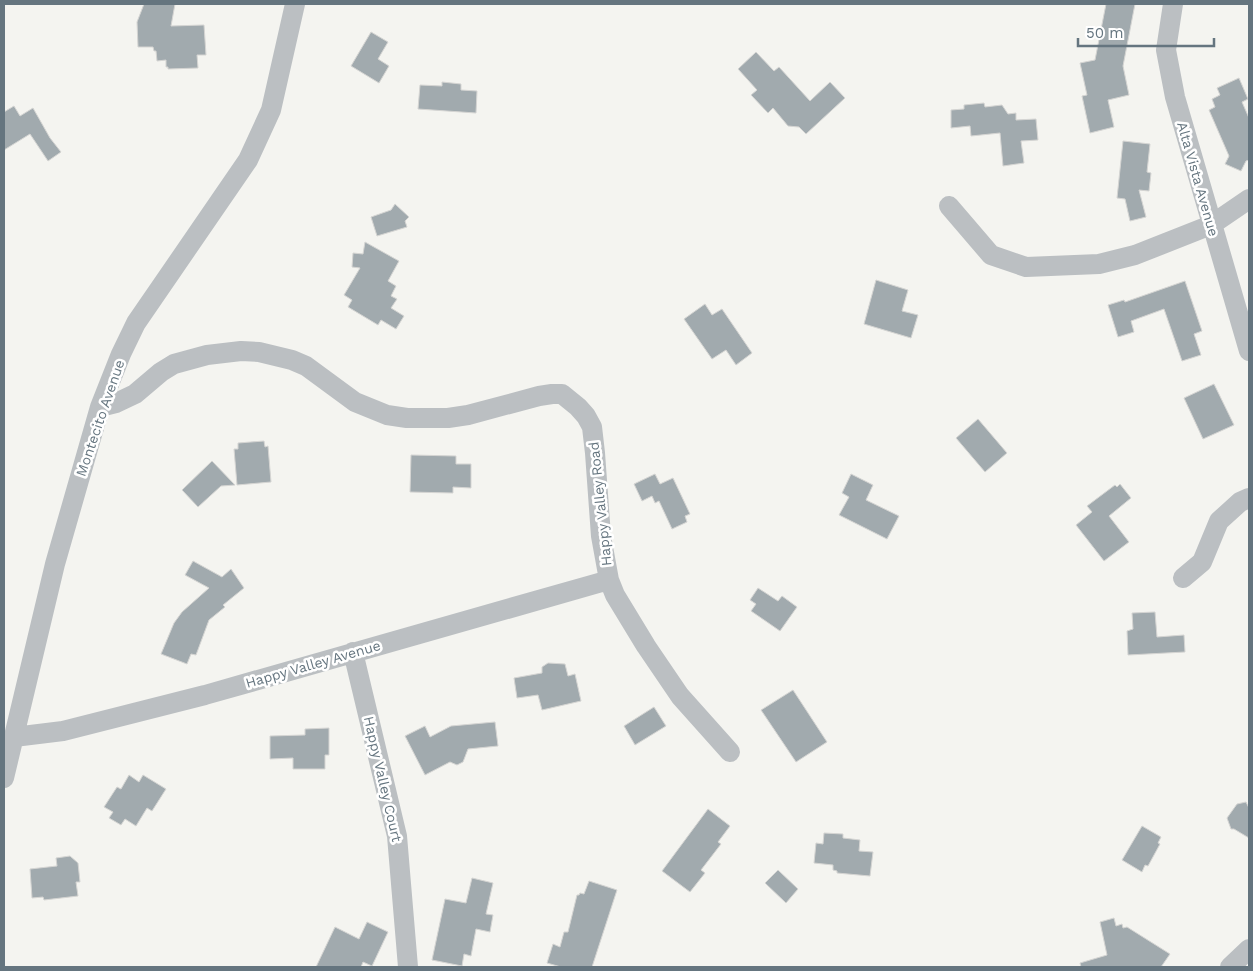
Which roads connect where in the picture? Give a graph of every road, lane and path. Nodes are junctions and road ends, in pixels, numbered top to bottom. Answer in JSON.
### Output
{"nodes":[{"id":1,"x":295,"y":4,"type":"edge"},
{"id":2,"x":1173,"y":4,"type":"edge"},
{"id":3,"x":1249,"y":199,"type":"edge"},
{"id":4,"x":949,"y":206,"type":"dead end"},
{"id":5,"x":1211,"y":224,"type":"junction"},
{"id":6,"x":1249,"y":351,"type":"edge"},
{"id":7,"x":100,"y":407,"type":"junction"},
{"id":8,"x":1249,"y":498,"type":"edge"},
{"id":9,"x":1182,"y":578,"type":"dead end"},
{"id":10,"x":608,"y":580,"type":"junction"},
{"id":11,"x":353,"y":652,"type":"junction"},
{"id":12,"x":14,"y":737,"type":"junction"},
{"id":13,"x":730,"y":752,"type":"dead end"},
{"id":14,"x":4,"y":778,"type":"edge"},
{"id":15,"x":1249,"y":949,"type":"edge"},
{"id":16,"x":408,"y":967,"type":"edge"},
{"id":17,"x":1230,"y":967,"type":"edge"}],
"edges":[{"from":1,"to":7,"type":"street","name":"Montecito Avenue"},
{"from":2,"to":5,"type":"street","name":"Alta Vista Avenue"},
{"from":3,"to":5,"type":"street"},
{"from":4,"to":5,"type":"street"},
{"from":5,"to":6,"type":"street","name":"Alta Vista Avenue"},
{"from":7,"to":10,"type":"street","name":"Happy Valley Road"},
{"from":7,"to":12,"type":"street","name":"Montecito Avenue"},
{"from":8,"to":9,"type":"street"},
{"from":10,"to":11,"type":"street","name":"Happy Valley Avenue"},
{"from":10,"to":13,"type":"street","name":"Happy Valley Road"},
{"from":11,"to":12,"type":"street","name":"Happy Valley Avenue"},
{"from":11,"to":16,"type":"street","name":"Happy Valley Court"},
{"from":12,"to":14,"type":"street","name":"Montecito Avenue"},
{"from":15,"to":17,"type":"street"}]}
